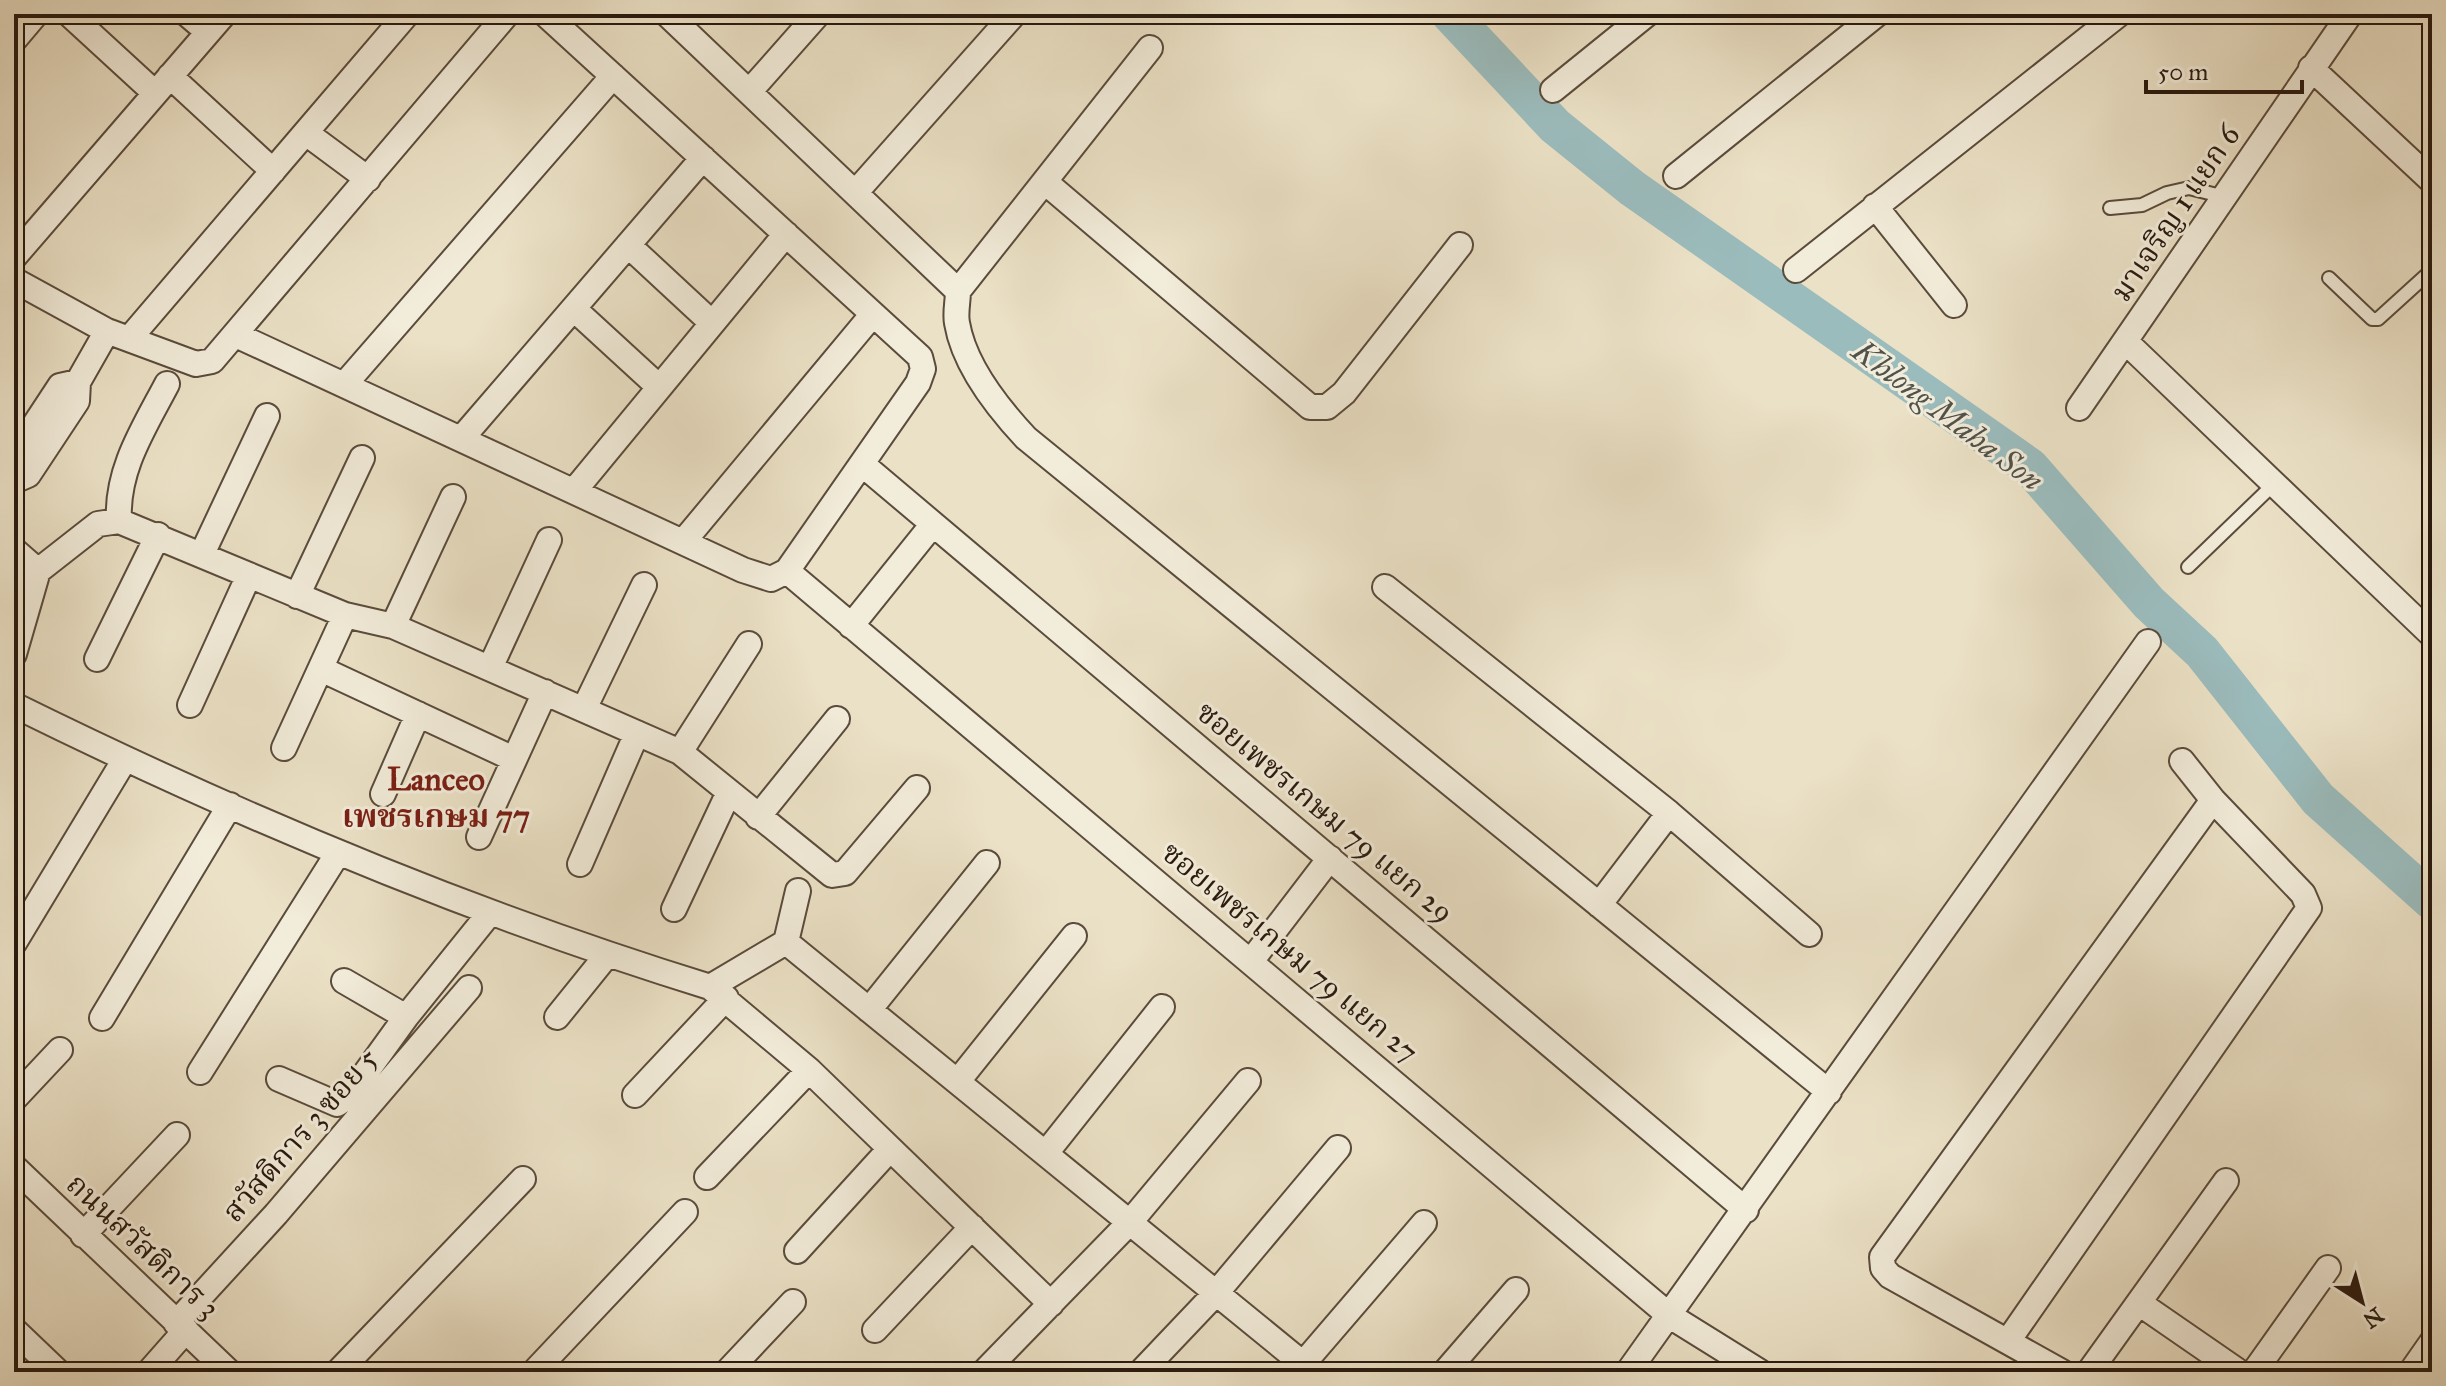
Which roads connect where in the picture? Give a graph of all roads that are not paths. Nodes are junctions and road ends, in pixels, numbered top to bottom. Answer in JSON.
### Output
{"nodes":[{"id":1,"x":36,"y":14,"type":"edge"},
{"id":2,"x":69,"y":14,"type":"edge"},
{"id":3,"x":187,"y":14,"type":"edge"},
{"id":4,"x":407,"y":14,"type":"edge"},
{"id":5,"x":507,"y":14,"type":"edge"},
{"id":6,"x":545,"y":14,"type":"edge"},
{"id":7,"x":667,"y":14,"type":"edge"},
{"id":8,"x":818,"y":14,"type":"edge"},
{"id":9,"x":1014,"y":14,"type":"edge"},
{"id":10,"x":1647,"y":14,"type":"edge"},
{"id":11,"x":1877,"y":14,"type":"edge"},
{"id":12,"x":2119,"y":14,"type":"edge"},
{"id":13,"x":2350,"y":14,"type":"edge"},
{"id":14,"x":216,"y":23,"type":"edge"},
{"id":15,"x":14,"y":40,"type":"edge"},
{"id":16,"x":1150,"y":48,"type":"dead end"},
{"id":17,"x":2311,"y":68,"type":"junction"},
{"id":18,"x":613,"y":76,"type":"junction"},
{"id":19,"x":162,"y":85,"type":"junction"},
{"id":20,"x":1553,"y":90,"type":"dead end"},
{"id":21,"x":749,"y":92,"type":"junction"},
{"id":22,"x":306,"y":133,"type":"junction"},
{"id":23,"x":703,"y":158,"type":"junction"},
{"id":24,"x":273,"y":171,"type":"junction"},
{"id":25,"x":1676,"y":176,"type":"dead end"},
{"id":26,"x":368,"y":179,"type":"junction"},
{"id":27,"x":2432,"y":181,"type":"edge"},
{"id":28,"x":1045,"y":182,"type":"junction"},
{"id":29,"x":855,"y":193,"type":"junction"},
{"id":30,"x":2225,"y":197,"type":"junction"},
{"id":31,"x":1875,"y":206,"type":"junction"},
{"id":32,"x":2110,"y":208,"type":"dead end"},
{"id":33,"x":786,"y":234,"type":"junction"},
{"id":34,"x":628,"y":245,"type":"junction"},
{"id":35,"x":1460,"y":245,"type":"dead end"},
{"id":36,"x":14,"y":257,"type":"edge"},
{"id":37,"x":1796,"y":270,"type":"dead end"},
{"id":38,"x":2432,"y":270,"type":"edge"},
{"id":39,"x":2329,"y":278,"type":"dead end"},
{"id":40,"x":14,"y":280,"type":"edge"},
{"id":41,"x":958,"y":291,"type":"junction"},
{"id":42,"x":1954,"y":305,"type":"dead end"},
{"id":43,"x":574,"y":309,"type":"junction"},
{"id":44,"x":873,"y":314,"type":"junction"},
{"id":45,"x":712,"y":323,"type":"junction"},
{"id":46,"x":118,"y":335,"type":"junction"},
{"id":47,"x":236,"y":335,"type":"junction"},
{"id":48,"x":2126,"y":342,"type":"junction"},
{"id":49,"x":78,"y":382,"type":"junction"},
{"id":50,"x":167,"y":384,"type":"dead end"},
{"id":51,"x":344,"y":385,"type":"junction"},
{"id":52,"x":659,"y":387,"type":"junction"},
{"id":53,"x":2079,"y":408,"type":"dead end"},
{"id":54,"x":267,"y":416,"type":"dead end"},
{"id":55,"x":461,"y":439,"type":"junction"},
{"id":56,"x":14,"y":456,"type":"edge"},
{"id":57,"x":362,"y":458,"type":"dead end"},
{"id":58,"x":862,"y":464,"type":"junction"},
{"id":59,"x":14,"y":481,"type":"edge"},
{"id":60,"x":2274,"y":484,"type":"junction"},
{"id":61,"x":574,"y":491,"type":"junction"},
{"id":62,"x":453,"y":497,"type":"dead end"},
{"id":63,"x":119,"y":521,"type":"junction"},
{"id":64,"x":933,"y":524,"type":"junction"},
{"id":65,"x":158,"y":535,"type":"junction"},
{"id":66,"x":549,"y":540,"type":"dead end"},
{"id":67,"x":683,"y":542,"type":"junction"},
{"id":68,"x":14,"y":550,"type":"edge"},
{"id":69,"x":202,"y":554,"type":"junction"},
{"id":70,"x":2188,"y":567,"type":"dead end"},
{"id":71,"x":38,"y":571,"type":"junction"},
{"id":72,"x":787,"y":571,"type":"junction"},
{"id":73,"x":249,"y":575,"type":"junction"},
{"id":74,"x":644,"y":585,"type":"dead end"},
{"id":75,"x":1385,"y":587,"type":"dead end"},
{"id":76,"x":297,"y":596,"type":"junction"},
{"id":77,"x":345,"y":615,"type":"junction"},
{"id":78,"x":393,"y":626,"type":"junction"},
{"id":79,"x":851,"y":626,"type":"junction"},
{"id":80,"x":2432,"y":635,"type":"edge"},
{"id":81,"x":2148,"y":642,"type":"dead end"},
{"id":82,"x":749,"y":644,"type":"dead end"},
{"id":83,"x":14,"y":654,"type":"edge"},
{"id":84,"x":97,"y":659,"type":"dead end"},
{"id":85,"x":490,"y":668,"type":"junction"},
{"id":86,"x":321,"y":669,"type":"junction"},
{"id":87,"x":545,"y":692,"type":"junction"},
{"id":88,"x":14,"y":705,"type":"edge"},
{"id":89,"x":190,"y":705,"type":"dead end"},
{"id":90,"x":584,"y":709,"type":"junction"},
{"id":91,"x":418,"y":714,"type":"junction"},
{"id":92,"x":837,"y":719,"type":"dead end"},
{"id":93,"x":637,"y":733,"type":"junction"},
{"id":94,"x":284,"y":748,"type":"dead end"},
{"id":95,"x":680,"y":752,"type":"junction"},
{"id":96,"x":125,"y":759,"type":"junction"},
{"id":97,"x":514,"y":759,"type":"junction"},
{"id":98,"x":2182,"y":761,"type":"dead end"},
{"id":99,"x":917,"y":788,"type":"dead end"},
{"id":100,"x":729,"y":792,"type":"junction"},
{"id":101,"x":383,"y":794,"type":"dead end"},
{"id":102,"x":2213,"y":800,"type":"junction"},
{"id":103,"x":230,"y":805,"type":"junction"},
{"id":104,"x":1669,"y":813,"type":"junction"},
{"id":105,"x":758,"y":817,"type":"junction"},
{"id":106,"x":479,"y":837,"type":"dead end"},
{"id":107,"x":338,"y":853,"type":"junction"},
{"id":108,"x":1330,"y":858,"type":"junction"},
{"id":109,"x":987,"y":863,"type":"dead end"},
{"id":110,"x":580,"y":864,"type":"dead end"},
{"id":111,"x":798,"y":891,"type":"dead end"},
{"id":112,"x":1599,"y":905,"type":"junction"},
{"id":113,"x":674,"y":909,"type":"dead end"},
{"id":114,"x":489,"y":914,"type":"junction"},
{"id":115,"x":1809,"y":934,"type":"dead end"},
{"id":116,"x":1074,"y":936,"type":"dead end"},
{"id":117,"x":786,"y":942,"type":"junction"},
{"id":118,"x":14,"y":943,"type":"edge"},
{"id":119,"x":607,"y":955,"type":"junction"},
{"id":120,"x":1252,"y":960,"type":"junction"},
{"id":121,"x":344,"y":981,"type":"dead end"},
{"id":122,"x":469,"y":988,"type":"dead end"},
{"id":123,"x":718,"y":992,"type":"junction"},
{"id":124,"x":1162,"y":1007,"type":"dead end"},
{"id":125,"x":869,"y":1010,"type":"junction"},
{"id":126,"x":406,"y":1017,"type":"junction"},
{"id":127,"x":557,"y":1017,"type":"dead end"},
{"id":128,"x":102,"y":1018,"type":"dead end"},
{"id":129,"x":60,"y":1050,"type":"dead end"},
{"id":130,"x":809,"y":1070,"type":"junction"},
{"id":131,"x":200,"y":1072,"type":"dead end"},
{"id":132,"x":279,"y":1079,"type":"dead end"},
{"id":133,"x":958,"y":1081,"type":"junction"},
{"id":134,"x":1248,"y":1081,"type":"dead end"},
{"id":135,"x":1829,"y":1092,"type":"junction"},
{"id":136,"x":635,"y":1095,"type":"dead end"},
{"id":137,"x":14,"y":1099,"type":"edge"},
{"id":138,"x":177,"y":1135,"type":"dead end"},
{"id":139,"x":1338,"y":1148,"type":"dead end"},
{"id":140,"x":890,"y":1149,"type":"junction"},
{"id":141,"x":1046,"y":1153,"type":"junction"},
{"id":142,"x":14,"y":1167,"type":"edge"},
{"id":143,"x":707,"y":1177,"type":"dead end"},
{"id":144,"x":523,"y":1179,"type":"dead end"},
{"id":145,"x":2226,"y":1181,"type":"dead end"},
{"id":146,"x":1746,"y":1210,"type":"junction"},
{"id":147,"x":685,"y":1212,"type":"dead end"},
{"id":148,"x":1131,"y":1221,"type":"junction"},
{"id":149,"x":1424,"y":1223,"type":"dead end"},
{"id":150,"x":972,"y":1227,"type":"junction"},
{"id":151,"x":83,"y":1235,"type":"junction"},
{"id":152,"x":797,"y":1251,"type":"dead end"},
{"id":153,"x":2328,"y":1268,"type":"dead end"},
{"id":154,"x":1516,"y":1290,"type":"dead end"},
{"id":155,"x":1217,"y":1292,"type":"junction"},
{"id":156,"x":793,"y":1302,"type":"dead end"},
{"id":157,"x":2139,"y":1303,"type":"junction"},
{"id":158,"x":1051,"y":1304,"type":"junction"},
{"id":159,"x":1670,"y":1316,"type":"junction"},
{"id":160,"x":181,"y":1326,"type":"junction"},
{"id":161,"x":14,"y":1330,"type":"edge"},
{"id":162,"x":875,"y":1330,"type":"dead end"},
{"id":163,"x":2008,"y":1341,"type":"junction"},
{"id":164,"x":2432,"y":1342,"type":"edge"},
{"id":165,"x":1304,"y":1369,"type":"edge"},
{"id":166,"x":58,"y":1372,"type":"edge"},
{"id":167,"x":149,"y":1372,"type":"edge"},
{"id":168,"x":229,"y":1372,"type":"edge"},
{"id":169,"x":338,"y":1372,"type":"edge"},
{"id":170,"x":534,"y":1372,"type":"edge"},
{"id":171,"x":727,"y":1372,"type":"edge"},
{"id":172,"x":984,"y":1372,"type":"edge"},
{"id":173,"x":1141,"y":1372,"type":"edge"},
{"id":174,"x":1445,"y":1372,"type":"edge"},
{"id":175,"x":1628,"y":1372,"type":"edge"},
{"id":176,"x":1760,"y":1372,"type":"edge"},
{"id":177,"x":2062,"y":1372,"type":"edge"},
{"id":178,"x":2089,"y":1372,"type":"edge"},
{"id":179,"x":2239,"y":1372,"type":"edge"},
{"id":180,"x":2254,"y":1372,"type":"edge"},
{"id":181,"x":2411,"y":1372,"type":"edge"}],
"edges":[{"from":1,"to":15,"type":"street"},
{"from":2,"to":19,"type":"street"},
{"from":3,"to":14,"type":"street"},
{"from":4,"to":22,"type":"street"},
{"from":5,"to":26,"type":"street"},
{"from":6,"to":18,"type":"street"},
{"from":7,"to":21,"type":"street"},
{"from":8,"to":21,"type":"street"},
{"from":9,"to":29,"type":"street"},
{"from":10,"to":20,"type":"street"},
{"from":11,"to":25,"type":"street"},
{"from":12,"to":31,"type":"street"},
{"from":13,"to":17,"type":"street","name":"มาเจริญ 1 แยก 6"},
{"from":14,"to":19,"type":"street"},
{"from":16,"to":28,"type":"street"},
{"from":17,"to":27,"type":"street"},
{"from":17,"to":30,"type":"street","name":"มาเจริญ 1 แยก 6"},
{"from":18,"to":23,"type":"street"},
{"from":18,"to":51,"type":"street"},
{"from":19,"to":24,"type":"street"},
{"from":19,"to":36,"type":"street"},
{"from":21,"to":29,"type":"street"},
{"from":22,"to":24,"type":"street"},
{"from":22,"to":26,"type":"street"},
{"from":23,"to":33,"type":"street"},
{"from":23,"to":34,"type":"street"},
{"from":24,"to":46,"type":"street"},
{"from":26,"to":47,"type":"street"},
{"from":28,"to":35,"type":"street"},
{"from":28,"to":41,"type":"street"},
{"from":29,"to":41,"type":"street"},
{"from":30,"to":32,"type":"lane"},
{"from":30,"to":48,"type":"street","name":"มาเจริญ 1 แยก 6"},
{"from":31,"to":37,"type":"street"},
{"from":31,"to":42,"type":"street"},
{"from":33,"to":44,"type":"street"},
{"from":33,"to":45,"type":"street"},
{"from":34,"to":43,"type":"street"},
{"from":34,"to":45,"type":"street"},
{"from":38,"to":39,"type":"lane"},
{"from":40,"to":46,"type":"street"},
{"from":41,"to":112,"type":"street"},
{"from":43,"to":52,"type":"street"},
{"from":43,"to":55,"type":"street"},
{"from":44,"to":58,"type":"street"},
{"from":44,"to":67,"type":"street"},
{"from":45,"to":52,"type":"street"},
{"from":46,"to":47,"type":"street"},
{"from":46,"to":49,"type":"street"},
{"from":47,"to":51,"type":"street"},
{"from":48,"to":53,"type":"street","name":"มาเจริญ 1 แยก 6"},
{"from":48,"to":60,"type":"street"},
{"from":49,"to":56,"type":"street"},
{"from":49,"to":59,"type":"street"},
{"from":50,"to":63,"type":"street"},
{"from":51,"to":55,"type":"street"},
{"from":52,"to":61,"type":"street"},
{"from":54,"to":69,"type":"street"},
{"from":55,"to":61,"type":"street"},
{"from":57,"to":76,"type":"street"},
{"from":58,"to":64,"type":"street","name":"ซอยเพชรเกษม 79 แยก 29"},
{"from":58,"to":72,"type":"street"},
{"from":60,"to":70,"type":"lane"},
{"from":60,"to":80,"type":"street"},
{"from":61,"to":67,"type":"street"},
{"from":62,"to":78,"type":"street"},
{"from":63,"to":65,"type":"street"},
{"from":63,"to":71,"type":"street"},
{"from":64,"to":79,"type":"street"},
{"from":64,"to":108,"type":"street","name":"ซอยเพชรเกษม 79 แยก 29"},
{"from":65,"to":69,"type":"street"},
{"from":65,"to":84,"type":"street"},
{"from":66,"to":85,"type":"street"},
{"from":67,"to":72,"type":"street"},
{"from":68,"to":71,"type":"street"},
{"from":69,"to":73,"type":"street"},
{"from":71,"to":83,"type":"street"},
{"from":72,"to":79,"type":"street","name":"ซอยเพชรเกษม 79 แยก 27"},
{"from":73,"to":76,"type":"street"},
{"from":73,"to":89,"type":"street"},
{"from":74,"to":90,"type":"street"},
{"from":75,"to":104,"type":"street"},
{"from":76,"to":77,"type":"street"},
{"from":77,"to":78,"type":"street"},
{"from":77,"to":86,"type":"street"},
{"from":78,"to":85,"type":"street"},
{"from":79,"to":120,"type":"street","name":"ซอยเพชรเกษม 79 แยก 27"},
{"from":81,"to":135,"type":"street"},
{"from":82,"to":95,"type":"street"},
{"from":85,"to":87,"type":"street"},
{"from":86,"to":91,"type":"street"},
{"from":86,"to":94,"type":"street"},
{"from":87,"to":90,"type":"street"},
{"from":87,"to":97,"type":"street"},
{"from":88,"to":96,"type":"street"},
{"from":90,"to":93,"type":"street"},
{"from":91,"to":97,"type":"street"},
{"from":91,"to":101,"type":"street"},
{"from":92,"to":105,"type":"street"},
{"from":93,"to":95,"type":"street"},
{"from":93,"to":110,"type":"street"},
{"from":95,"to":100,"type":"street"},
{"from":96,"to":103,"type":"street"},
{"from":96,"to":118,"type":"street"},
{"from":97,"to":106,"type":"street"},
{"from":98,"to":102,"type":"street"},
{"from":99,"to":105,"type":"street"},
{"from":100,"to":105,"type":"street"},
{"from":100,"to":113,"type":"street"},
{"from":102,"to":163,"type":"street"},
{"from":102,"to":163,"type":"street"},
{"from":103,"to":107,"type":"street"},
{"from":103,"to":128,"type":"street"},
{"from":104,"to":112,"type":"street"},
{"from":104,"to":115,"type":"street"},
{"from":107,"to":114,"type":"street"},
{"from":107,"to":131,"type":"street"},
{"from":108,"to":120,"type":"street"},
{"from":108,"to":146,"type":"street","name":"ซอยเพชรเกษม 79 แยก 29"},
{"from":109,"to":125,"type":"street"},
{"from":111,"to":117,"type":"street"},
{"from":112,"to":135,"type":"street"},
{"from":114,"to":119,"type":"street"},
{"from":114,"to":126,"type":"street"},
{"from":116,"to":133,"type":"street"},
{"from":117,"to":123,"type":"street"},
{"from":117,"to":125,"type":"street"},
{"from":119,"to":123,"type":"street"},
{"from":119,"to":127,"type":"street"},
{"from":120,"to":159,"type":"street","name":"ซอยเพชรเกษม 79 แยก 27"},
{"from":121,"to":126,"type":"street"},
{"from":122,"to":160,"type":"street","name":"สวัสดิการ 3 ซอย 5"},
{"from":123,"to":130,"type":"street"},
{"from":123,"to":136,"type":"street"},
{"from":124,"to":141,"type":"street"},
{"from":125,"to":133,"type":"street"},
{"from":126,"to":132,"type":"street"},
{"from":129,"to":137,"type":"street"},
{"from":130,"to":140,"type":"street"},
{"from":130,"to":143,"type":"street"},
{"from":133,"to":141,"type":"street"},
{"from":134,"to":148,"type":"street"},
{"from":135,"to":146,"type":"street"},
{"from":138,"to":151,"type":"street"},
{"from":139,"to":155,"type":"street"},
{"from":140,"to":150,"type":"street"},
{"from":140,"to":152,"type":"street"},
{"from":141,"to":148,"type":"street"},
{"from":142,"to":151,"type":"street","name":"ถนนสวัสดิการ 3"},
{"from":144,"to":169,"type":"street"},
{"from":145,"to":157,"type":"street"},
{"from":146,"to":159,"type":"street"},
{"from":147,"to":170,"type":"street"},
{"from":148,"to":155,"type":"street"},
{"from":148,"to":158,"type":"street"},
{"from":149,"to":165,"type":"street"},
{"from":150,"to":158,"type":"street"},
{"from":150,"to":162,"type":"street"},
{"from":151,"to":160,"type":"street","name":"ถนนสวัสดิการ 3"},
{"from":153,"to":180,"type":"street"},
{"from":154,"to":174,"type":"street"},
{"from":155,"to":165,"type":"street"},
{"from":155,"to":173,"type":"street"},
{"from":156,"to":171,"type":"street"},
{"from":157,"to":178,"type":"street"},
{"from":157,"to":179,"type":"street"},
{"from":158,"to":172,"type":"street"},
{"from":159,"to":175,"type":"street"},
{"from":159,"to":176,"type":"street","name":"ซอยเพชรเกษม 79 แยก 27"},
{"from":160,"to":167,"type":"street","name":"สวัสดิการ 3 ซอย 5"},
{"from":160,"to":168,"type":"street","name":"ถนนสวัสดิการ 3"},
{"from":161,"to":166,"type":"street"},
{"from":163,"to":177,"type":"street"},
{"from":164,"to":181,"type":"street"}]}
